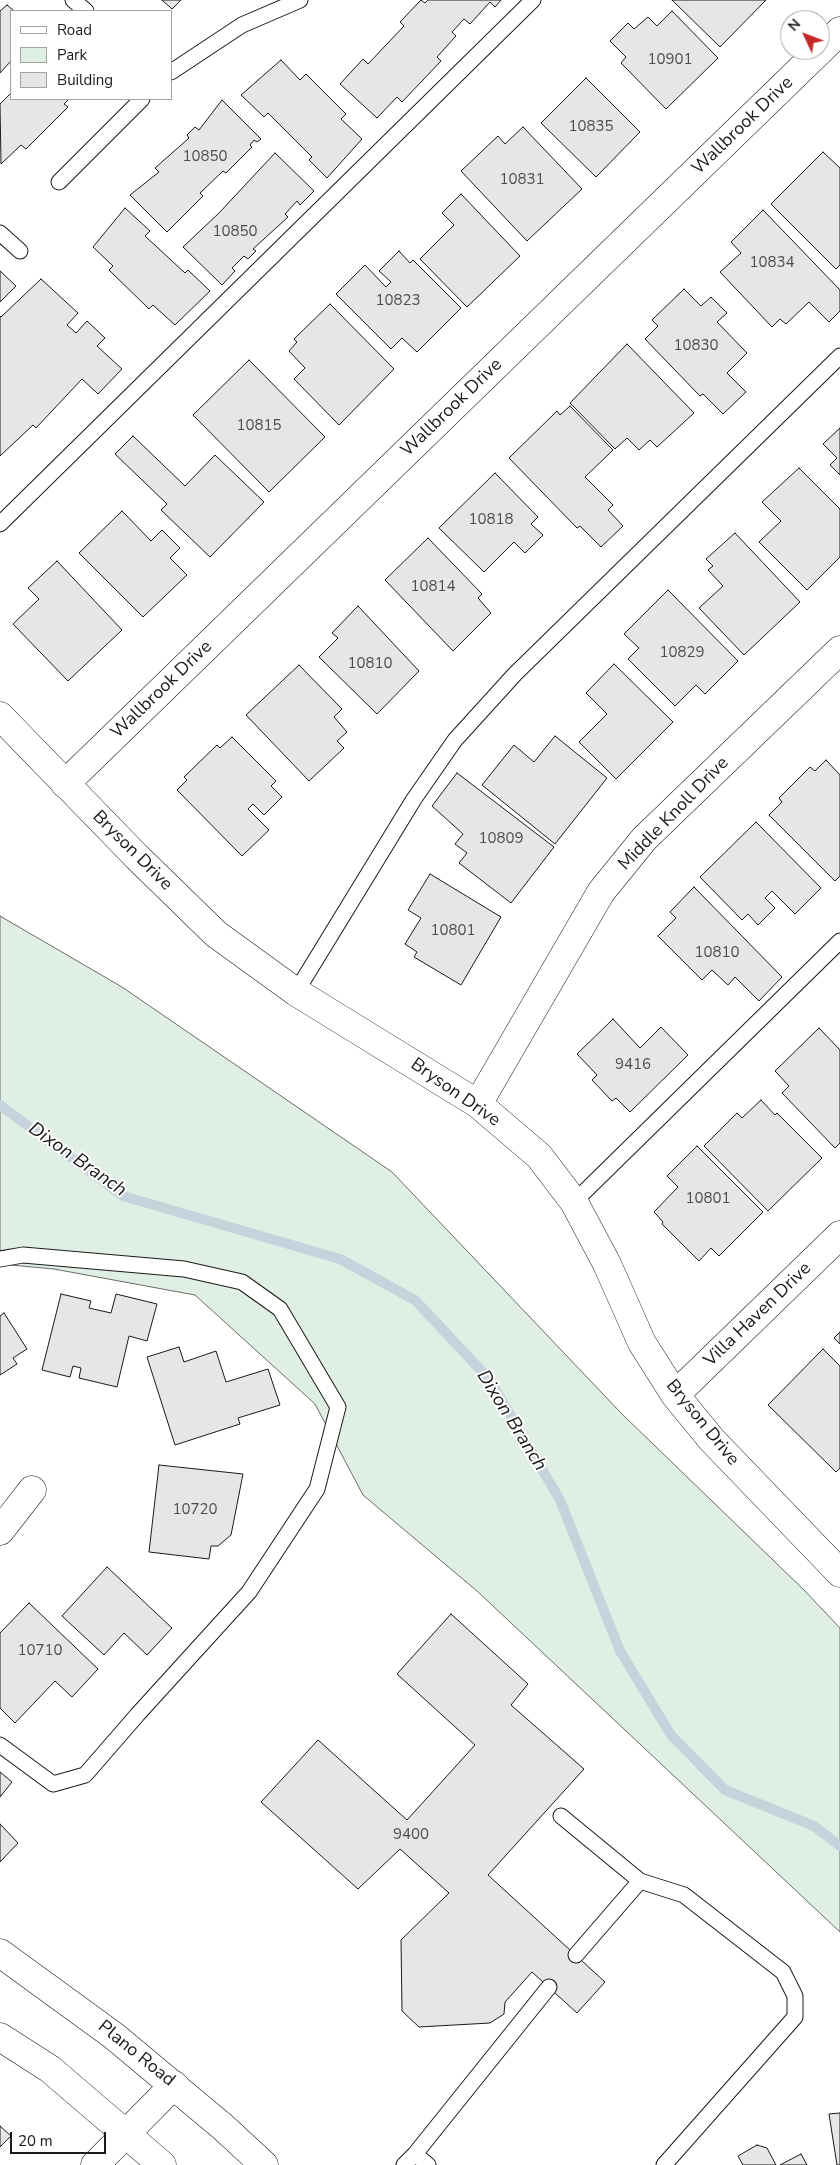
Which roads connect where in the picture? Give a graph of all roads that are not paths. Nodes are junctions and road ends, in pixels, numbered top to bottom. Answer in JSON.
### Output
{"nodes":[{"id":1,"x":73,"y":0,"type":"edge"},
{"id":2,"x":300,"y":0,"type":"edge"},
{"id":3,"x":533,"y":0,"type":"edge"},
{"id":4,"x":85,"y":10,"type":"edge"},
{"id":5,"x":840,"y":32,"type":"edge"},
{"id":6,"x":172,"y":71,"type":"edge"},
{"id":7,"x":141,"y":100,"type":"edge"},
{"id":8,"x":60,"y":182,"type":"dead end"},
{"id":9,"x":0,"y":233,"type":"edge"},
{"id":10,"x":20,"y":252,"type":"dead end"},
{"id":11,"x":840,"y":356,"type":"edge"},
{"id":12,"x":0,"y":524,"type":"edge"},
{"id":13,"x":840,"y":650,"type":"edge"},
{"id":14,"x":0,"y":716,"type":"edge"},
{"id":15,"x":65,"y":784,"type":"junction"},
{"id":16,"x":840,"y":941,"type":"edge"},
{"id":17,"x":296,"y":992,"type":"junction"},
{"id":18,"x":478,"y":1104,"type":"junction"},
{"id":19,"x":574,"y":1202,"type":"junction"},
{"id":20,"x":840,"y":1235,"type":"edge"},
{"id":21,"x":0,"y":1259,"type":"edge"},
{"id":22,"x":675,"y":1395,"type":"junction"},
{"id":23,"x":32,"y":1490,"type":"dead end"},
{"id":24,"x":0,"y":1531,"type":"edge"},
{"id":25,"x":838,"y":1566,"type":"edge"},
{"id":26,"x":0,"y":1745,"type":"edge"},
{"id":27,"x":561,"y":1816,"type":"dead end"},
{"id":28,"x":640,"y":1881,"type":"junction"},
{"id":29,"x":0,"y":1954,"type":"edge"},
{"id":30,"x":576,"y":1955,"type":"dead end"},
{"id":31,"x":549,"y":1987,"type":"dead end"},
{"id":32,"x":0,"y":2037,"type":"edge"},
{"id":33,"x":174,"y":2085,"type":"junction"},
{"id":34,"x":125,"y":2132,"type":"junction"},
{"id":35,"x":415,"y":2154,"type":"junction"},
{"id":36,"x":95,"y":2165,"type":"edge"},
{"id":37,"x":162,"y":2165,"type":"edge"},
{"id":38,"x":264,"y":2165,"type":"edge"},
{"id":39,"x":404,"y":2165,"type":"edge"},
{"id":40,"x":428,"y":2165,"type":"edge"},
{"id":41,"x":664,"y":2165,"type":"edge"}],
"edges":[{"from":1,"to":4,"type":"lane"},
{"from":2,"to":6,"type":"lane"},
{"from":3,"to":12,"type":"lane"},
{"from":5,"to":15,"type":"street","name":"Wallbrook Drive"},
{"from":7,"to":8,"type":"lane"},
{"from":9,"to":10,"type":"lane"},
{"from":11,"to":17,"type":"lane"},
{"from":13,"to":18,"type":"street","name":"Middle Knoll Drive"},
{"from":14,"to":15,"type":"street","name":"Bryson Drive"},
{"from":15,"to":17,"type":"street","name":"Bryson Drive"},
{"from":16,"to":19,"type":"lane"},
{"from":17,"to":18,"type":"street","name":"Bryson Drive"},
{"from":18,"to":19,"type":"street","name":"Bryson Drive"},
{"from":19,"to":22,"type":"street","name":"Bryson Drive"},
{"from":20,"to":22,"type":"street","name":"Villa Haven Drive"},
{"from":21,"to":26,"type":"lane"},
{"from":22,"to":25,"type":"street","name":"Bryson Drive"},
{"from":23,"to":24,"type":"street"},
{"from":27,"to":28,"type":"lane"},
{"from":28,"to":30,"type":"lane"},
{"from":28,"to":41,"type":"lane"},
{"from":29,"to":33,"type":"street","name":"Plano Road"},
{"from":31,"to":35,"type":"lane"},
{"from":32,"to":34,"type":"street"},
{"from":33,"to":34,"type":"street"},
{"from":33,"to":38,"type":"street","name":"Plano Road"},
{"from":34,"to":36,"type":"street"},
{"from":34,"to":37,"type":"street"},
{"from":35,"to":39,"type":"lane"},
{"from":35,"to":40,"type":"lane"}]}
